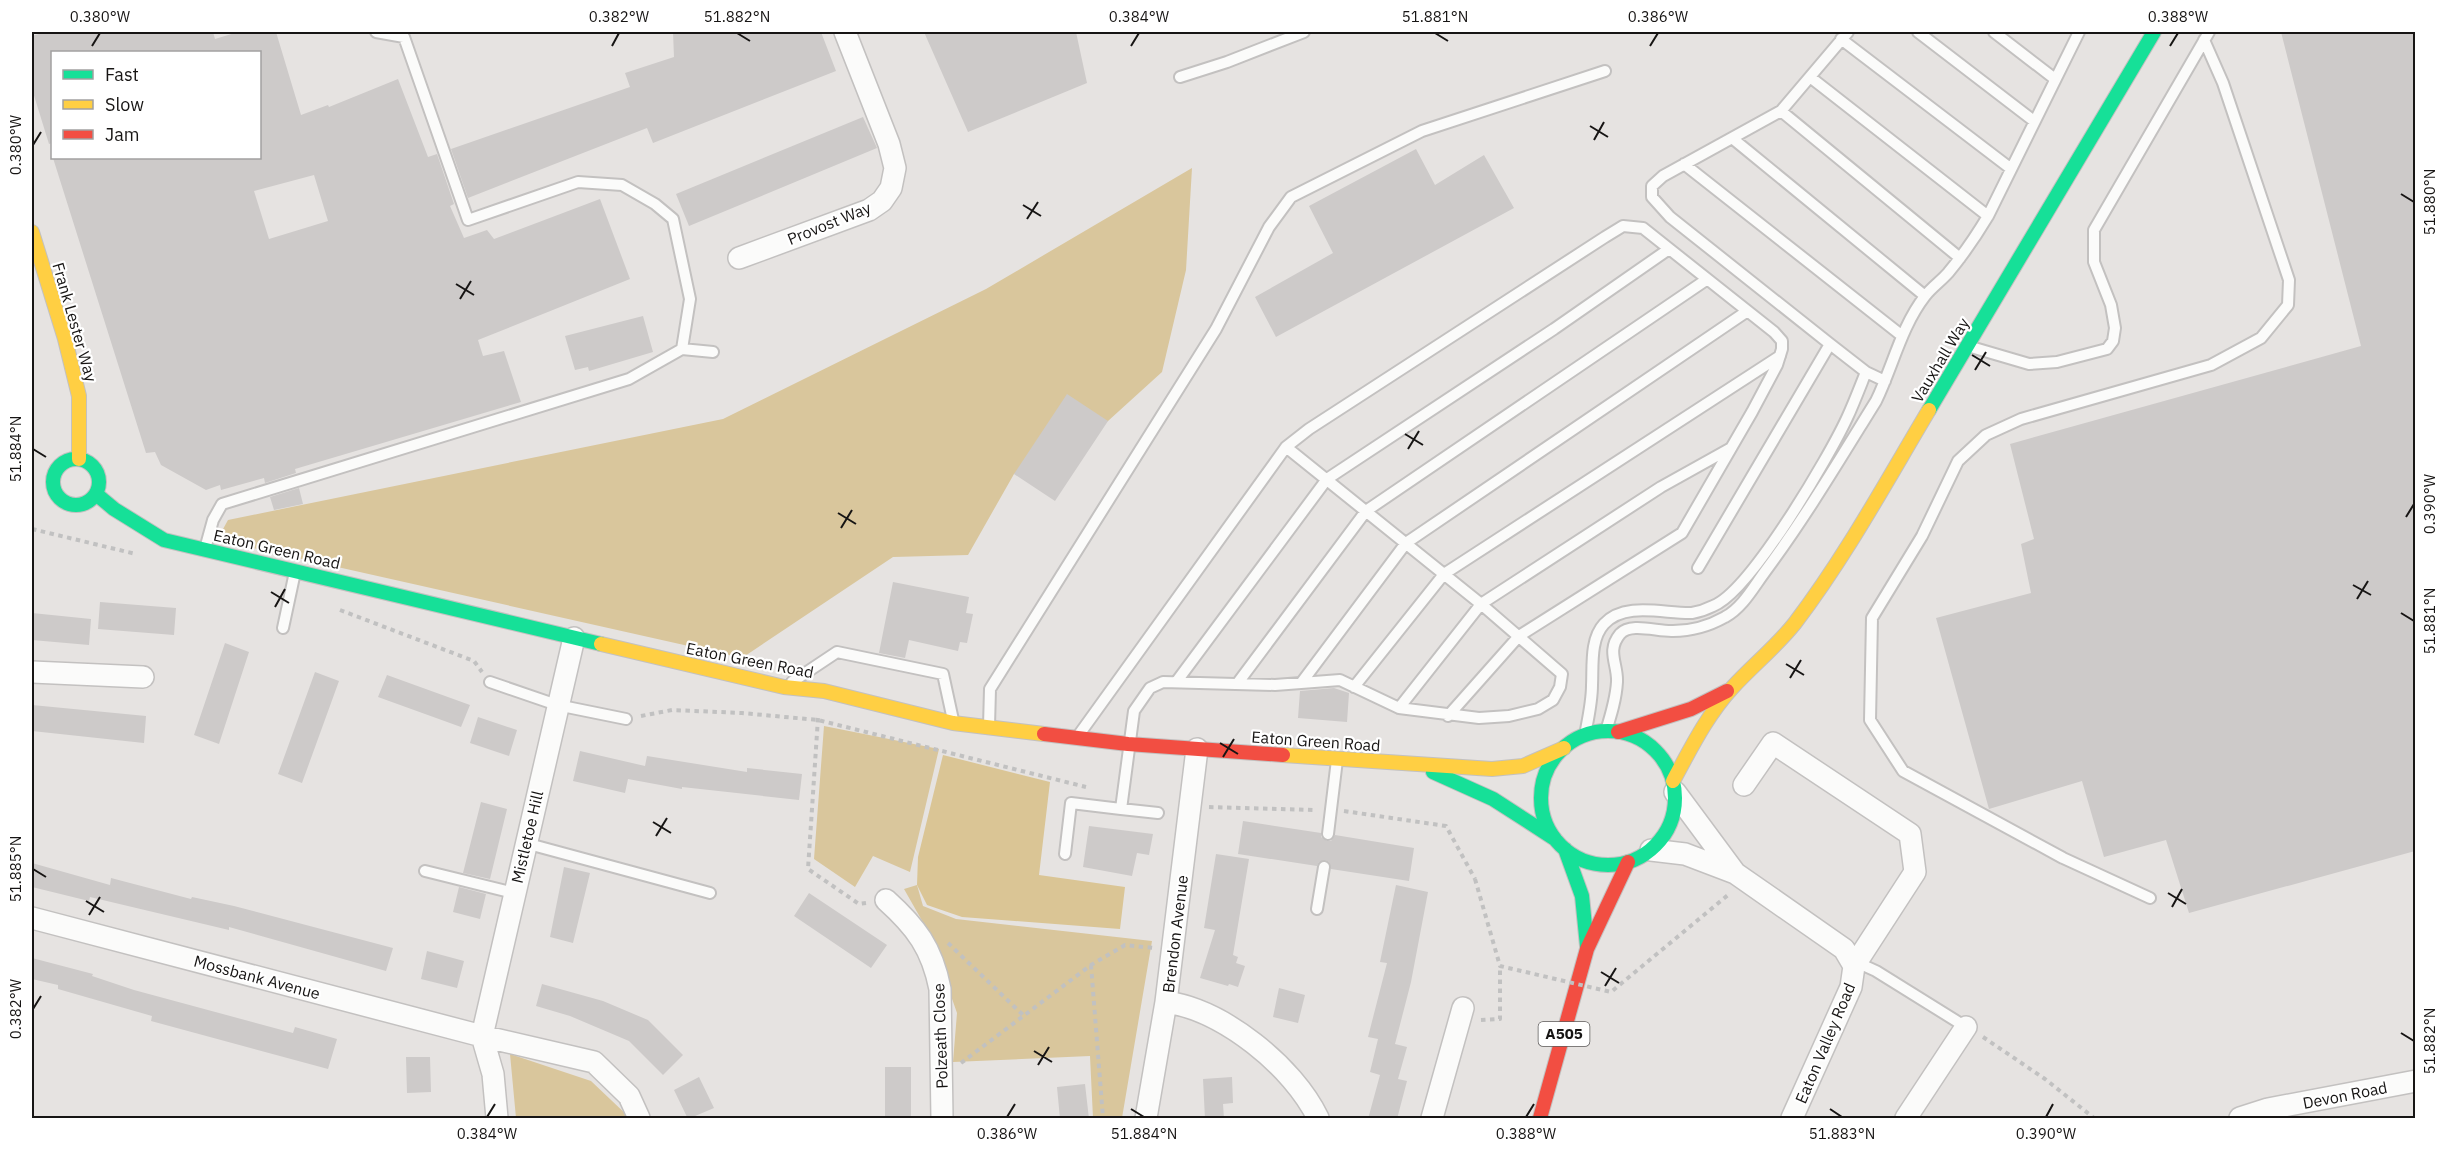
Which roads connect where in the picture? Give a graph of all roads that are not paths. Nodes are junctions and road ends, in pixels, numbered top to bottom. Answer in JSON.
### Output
{"nodes":[{"id":1,"x":376,"y":32,"type":"edge"},
{"id":2,"x":845,"y":32,"type":"edge"},
{"id":3,"x":1304,"y":32,"type":"edge"},
{"id":4,"x":1918,"y":32,"type":"edge"},
{"id":5,"x":1994,"y":32,"type":"edge"},
{"id":6,"x":2154,"y":32,"type":"edge"},
{"id":7,"x":2076,"y":33,"type":"edge"},
{"id":8,"x":1844,"y":35,"type":"edge"},
{"id":9,"x":2207,"y":36,"type":"edge"},
{"id":10,"x":1605,"y":71,"type":"dead end"},
{"id":11,"x":1180,"y":77,"type":"dead end"},
{"id":12,"x":1810,"y":77,"type":"junction"},
{"id":13,"x":2055,"y":79,"type":"junction"},
{"id":14,"x":1781,"y":111,"type":"junction"},
{"id":15,"x":2034,"y":121,"type":"junction"},
{"id":16,"x":1732,"y":138,"type":"junction"},
{"id":17,"x":1684,"y":164,"type":"junction"},
{"id":18,"x":2010,"y":168,"type":"junction"},
{"id":19,"x":1988,"y":216,"type":"junction"},
{"id":20,"x":32,"y":232,"type":"edge"},
{"id":21,"x":1669,"y":249,"type":"junction"},
{"id":22,"x":739,"y":258,"type":"dead end"},
{"id":23,"x":1960,"y":258,"type":"junction"},
{"id":24,"x":1706,"y":280,"type":"junction"},
{"id":25,"x":1925,"y":296,"type":"junction"},
{"id":26,"x":1746,"y":312,"type":"junction"},
{"id":27,"x":1901,"y":335,"type":"junction"},
{"id":28,"x":1830,"y":344,"type":"junction"},
{"id":29,"x":1967,"y":346,"type":"junction"},
{"id":30,"x":682,"y":349,"type":"junction"},
{"id":31,"x":713,"y":352,"type":"dead end"},
{"id":32,"x":1780,"y":356,"type":"junction"},
{"id":33,"x":1866,"y":372,"type":"junction"},
{"id":34,"x":1886,"y":381,"type":"junction"},
{"id":35,"x":1286,"y":447,"type":"junction"},
{"id":36,"x":1731,"y":447,"type":"junction"},
{"id":37,"x":79,"y":459,"type":"junction"},
{"id":38,"x":1327,"y":479,"type":"junction"},
{"id":39,"x":96,"y":494,"type":"junction"},
{"id":40,"x":1366,"y":511,"type":"junction"},
{"id":41,"x":1406,"y":543,"type":"junction"},
{"id":42,"x":205,"y":549,"type":"junction"},
{"id":43,"x":1698,"y":568,"type":"dead end"},
{"id":44,"x":295,"y":569,"type":"junction"},
{"id":45,"x":1444,"y":574,"type":"junction"},
{"id":46,"x":1481,"y":604,"type":"junction"},
{"id":47,"x":283,"y":628,"type":"dead end"},
{"id":48,"x":1519,"y":636,"type":"junction"},
{"id":49,"x":574,"y":638,"type":"junction"},
{"id":50,"x":32,"y":672,"type":"edge"},
{"id":51,"x":143,"y":677,"type":"dead end"},
{"id":52,"x":1177,"y":681,"type":"junction"},
{"id":53,"x":490,"y":682,"type":"dead end"},
{"id":54,"x":1302,"y":682,"type":"junction"},
{"id":55,"x":1237,"y":684,"type":"junction"},
{"id":56,"x":784,"y":687,"type":"junction"},
{"id":57,"x":1354,"y":687,"type":"junction"},
{"id":58,"x":1731,"y":689,"type":"junction"},
{"id":59,"x":557,"y":705,"type":"junction"},
{"id":60,"x":1400,"y":708,"type":"junction"},
{"id":61,"x":1448,"y":716,"type":"junction"},
{"id":62,"x":626,"y":719,"type":"road end"},
{"id":63,"x":953,"y":723,"type":"junction"},
{"id":64,"x":989,"y":728,"type":"junction"},
{"id":65,"x":1612,"y":731,"type":"junction"},
{"id":66,"x":1585,"y":735,"type":"junction"},
{"id":67,"x":1076,"y":738,"type":"junction"},
{"id":68,"x":1128,"y":744,"type":"junction"},
{"id":69,"x":1564,"y":747,"type":"junction"},
{"id":70,"x":1197,"y":748,"type":"junction"},
{"id":71,"x":1338,"y":759,"type":"junction"},
{"id":72,"x":1419,"y":766,"type":"junction"},
{"id":73,"x":1744,"y":785,"type":"dead end"},
{"id":74,"x":1674,"y":786,"type":"junction"},
{"id":75,"x":1121,"y":809,"type":"junction"},
{"id":76,"x":1158,"y":813,"type":"dead end"},
{"id":77,"x":1328,"y":834,"type":"dead end"},
{"id":78,"x":1555,"y":839,"type":"junction"},
{"id":79,"x":525,"y":843,"type":"junction"},
{"id":80,"x":1565,"y":849,"type":"junction"},
{"id":81,"x":1651,"y":850,"type":"junction"},
{"id":82,"x":1065,"y":854,"type":"dead end"},
{"id":83,"x":1629,"y":862,"type":"junction"},
{"id":84,"x":1324,"y":867,"type":"dead end"},
{"id":85,"x":425,"y":871,"type":"dead end"},
{"id":86,"x":1735,"y":873,"type":"junction"},
{"id":87,"x":513,"y":892,"type":"junction"},
{"id":88,"x":710,"y":892,"type":"dead end"},
{"id":89,"x":2150,"y":898,"type":"dead end"},
{"id":90,"x":886,"y":900,"type":"road end"},
{"id":91,"x":1317,"y":909,"type":"dead end"},
{"id":92,"x":32,"y":918,"type":"edge"},
{"id":93,"x":1587,"y":949,"type":"junction"},
{"id":94,"x":1854,"y":966,"type":"junction"},
{"id":95,"x":1166,"y":1002,"type":"junction"},
{"id":96,"x":1463,"y":1008,"type":"dead end"},
{"id":97,"x":1966,"y":1027,"type":"joint"},
{"id":98,"x":482,"y":1036,"type":"junction"},
{"id":99,"x":2415,"y":1081,"type":"edge"},
{"id":100,"x":497,"y":1119,"type":"edge"},
{"id":101,"x":639,"y":1119,"type":"edge"},
{"id":102,"x":942,"y":1119,"type":"edge"},
{"id":103,"x":1146,"y":1119,"type":"edge"},
{"id":104,"x":1318,"y":1119,"type":"edge"},
{"id":105,"x":1432,"y":1119,"type":"edge"},
{"id":106,"x":1540,"y":1119,"type":"edge"},
{"id":107,"x":1792,"y":1119,"type":"edge"},
{"id":108,"x":1906,"y":1119,"type":"edge"},
{"id":109,"x":2240,"y":1119,"type":"edge"}],
"edges":[{"from":1,"to":30,"type":"lane"},
{"from":2,"to":22,"type":"street","name":"Provost Way"},
{"from":3,"to":11,"type":"lane"},
{"from":4,"to":15,"type":"lane"},
{"from":5,"to":13,"type":"lane"},
{"from":6,"to":29,"type":"street","name":"Vauxhall Way"},
{"from":7,"to":13,"type":"lane"},
{"from":8,"to":12,"type":"lane"},
{"from":8,"to":18,"type":"lane"},
{"from":9,"to":29,"type":"lane"},
{"from":9,"to":89,"type":"lane"},
{"from":10,"to":64,"type":"lane"},
{"from":12,"to":14,"type":"lane"},
{"from":12,"to":19,"type":"lane"},
{"from":13,"to":15,"type":"lane"},
{"from":14,"to":16,"type":"lane"},
{"from":14,"to":23,"type":"lane"},
{"from":15,"to":18,"type":"lane"},
{"from":16,"to":17,"type":"lane"},
{"from":16,"to":25,"type":"lane"},
{"from":17,"to":27,"type":"lane"},
{"from":17,"to":28,"type":"lane"},
{"from":18,"to":19,"type":"lane"},
{"from":19,"to":23,"type":"lane"},
{"from":20,"to":37,"type":"street","name":"Frank Lester Way"},
{"from":21,"to":24,"type":"lane"},
{"from":21,"to":35,"type":"lane"},
{"from":21,"to":38,"type":"lane"},
{"from":23,"to":25,"type":"lane"},
{"from":24,"to":26,"type":"lane"},
{"from":24,"to":40,"type":"lane"},
{"from":25,"to":27,"type":"lane"},
{"from":26,"to":32,"type":"lane"},
{"from":26,"to":41,"type":"lane"},
{"from":27,"to":34,"type":"lane"},
{"from":28,"to":33,"type":"lane"},
{"from":28,"to":43,"type":"lane"},
{"from":29,"to":58,"type":"street","name":"Vauxhall Way"},
{"from":30,"to":31,"type":"lane"},
{"from":30,"to":42,"type":"lane"},
{"from":32,"to":36,"type":"lane"},
{"from":32,"to":45,"type":"lane"},
{"from":33,"to":34,"type":"lane"},
{"from":33,"to":66,"type":"lane"},
{"from":34,"to":65,"type":"lane"},
{"from":35,"to":38,"type":"lane"},
{"from":35,"to":67,"type":"lane"},
{"from":36,"to":46,"type":"lane"},
{"from":36,"to":48,"type":"lane"},
{"from":37,"to":39,"type":"street"},
{"from":37,"to":39,"type":"street"},
{"from":38,"to":40,"type":"lane"},
{"from":38,"to":52,"type":"lane"},
{"from":39,"to":42,"type":"street","name":"Eaton Green Road"},
{"from":40,"to":41,"type":"lane"},
{"from":40,"to":55,"type":"lane"},
{"from":41,"to":45,"type":"lane"},
{"from":41,"to":54,"type":"lane"},
{"from":42,"to":44,"type":"street","name":"Eaton Green Road"},
{"from":44,"to":47,"type":"lane"},
{"from":44,"to":49,"type":"street","name":"Eaton Green Road"},
{"from":45,"to":46,"type":"lane"},
{"from":45,"to":57,"type":"lane"},
{"from":46,"to":48,"type":"lane"},
{"from":46,"to":60,"type":"lane"},
{"from":48,"to":61,"type":"lane"},
{"from":48,"to":61,"type":"lane"},
{"from":49,"to":56,"type":"street","name":"Eaton Green Road"},
{"from":49,"to":59,"type":"street","name":"Mistletoe Hill"},
{"from":50,"to":51,"type":"street"},
{"from":52,"to":55,"type":"lane"},
{"from":52,"to":68,"type":"lane"},
{"from":53,"to":59,"type":"lane"},
{"from":54,"to":55,"type":"lane"},
{"from":54,"to":57,"type":"lane"},
{"from":56,"to":63,"type":"street","name":"Eaton Green Road"},
{"from":56,"to":63,"type":"lane"},
{"from":57,"to":60,"type":"lane"},
{"from":58,"to":65,"type":"street","name":"Vauxhall Way"},
{"from":58,"to":74,"type":"street","name":"Vauxhall Way"},
{"from":59,"to":62,"type":"lane"},
{"from":59,"to":79,"type":"street","name":"Mistletoe Hill"},
{"from":60,"to":61,"type":"lane"},
{"from":63,"to":64,"type":"street","name":"Eaton Green Road"},
{"from":64,"to":67,"type":"street","name":"Eaton Green Road"},
{"from":65,"to":66,"type":"street"},
{"from":65,"to":74,"type":"street"},
{"from":66,"to":69,"type":"street"},
{"from":67,"to":68,"type":"street","name":"Eaton Green Road"},
{"from":68,"to":70,"type":"street","name":"Eaton Green Road"},
{"from":68,"to":75,"type":"lane"},
{"from":69,"to":72,"type":"street","name":"Eaton Green Road"},
{"from":69,"to":78,"type":"street"},
{"from":70,"to":71,"type":"street","name":"Eaton Green Road"},
{"from":70,"to":95,"type":"street","name":"Brendon Avenue"},
{"from":71,"to":72,"type":"street","name":"Eaton Green Road"},
{"from":71,"to":77,"type":"lane"},
{"from":72,"to":78,"type":"street","name":"Eaton Green Road"},
{"from":73,"to":94,"type":"street"},
{"from":74,"to":81,"type":"street"},
{"from":74,"to":86,"type":"street"},
{"from":75,"to":76,"type":"lane"},
{"from":75,"to":82,"type":"lane"},
{"from":78,"to":80,"type":"street"},
{"from":79,"to":87,"type":"street","name":"Mistletoe Hill"},
{"from":79,"to":88,"type":"lane"},
{"from":80,"to":83,"type":"street"},
{"from":80,"to":93,"type":"street","number":"A505"},
{"from":81,"to":83,"type":"street"},
{"from":81,"to":86,"type":"street"},
{"from":83,"to":93,"type":"street","number":"A505"},
{"from":84,"to":91,"type":"lane"},
{"from":85,"to":87,"type":"lane"},
{"from":86,"to":94,"type":"street"},
{"from":87,"to":98,"type":"street","name":"Mistletoe Hill"},
{"from":90,"to":102,"type":"street","name":"Polzeath Close"},
{"from":92,"to":98,"type":"street","name":"Mossbank Avenue"},
{"from":93,"to":106,"type":"street","number":"A505"},
{"from":94,"to":97,"type":"lane"},
{"from":94,"to":107,"type":"street","name":"Eaton Valley Road"},
{"from":95,"to":103,"type":"street","name":"Brendon Avenue"},
{"from":95,"to":104,"type":"street"},
{"from":96,"to":105,"type":"street"},
{"from":97,"to":108,"type":"street"},
{"from":98,"to":100,"type":"street"},
{"from":98,"to":101,"type":"street","name":"Mossbank Avenue"},
{"from":99,"to":109,"type":"street","name":"Devon Road"}]}
